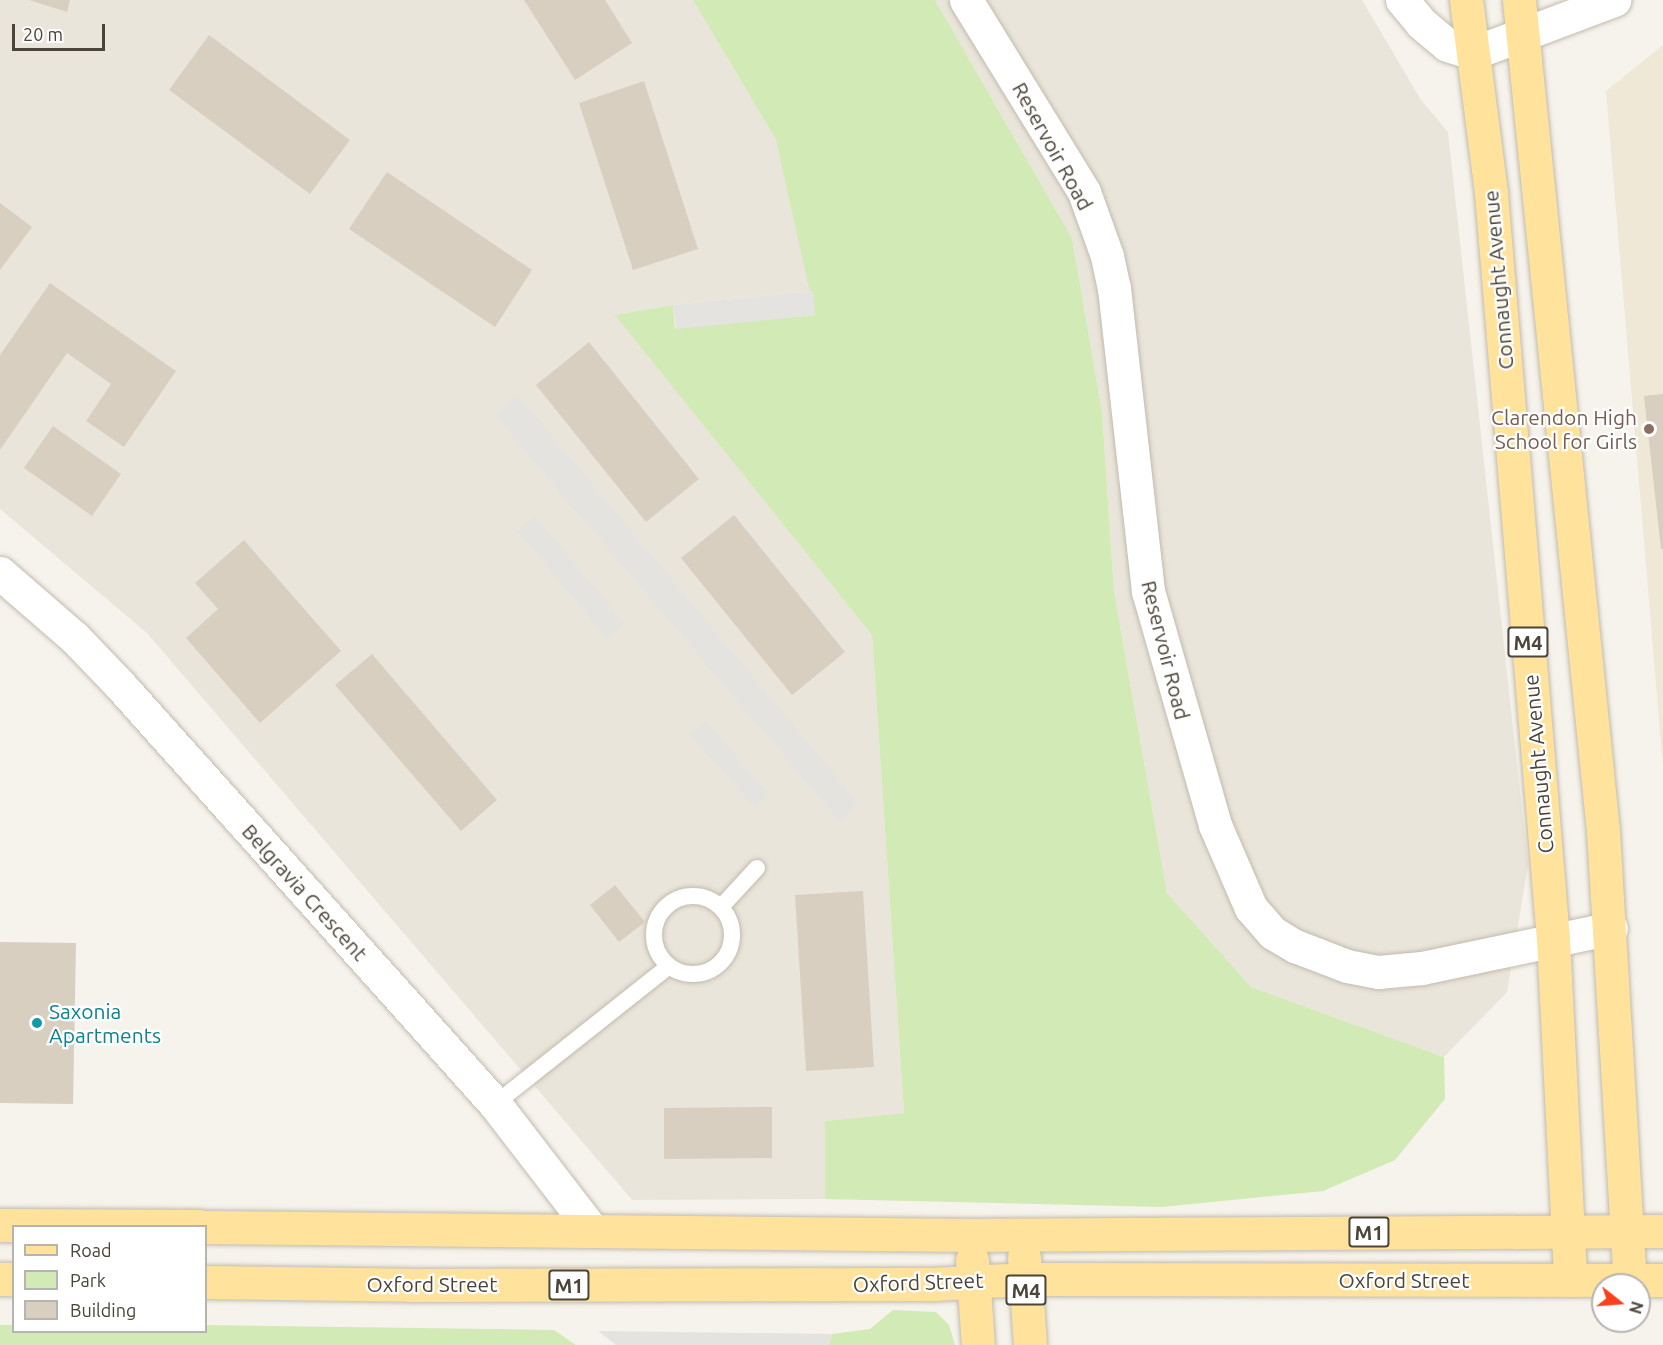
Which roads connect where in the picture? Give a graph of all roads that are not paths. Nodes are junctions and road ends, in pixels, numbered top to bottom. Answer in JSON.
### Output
{"nodes":[{"id":1,"x":966,"y":0,"type":"edge"},
{"id":2,"x":1402,"y":0,"type":"edge"},
{"id":3,"x":1466,"y":0,"type":"edge"},
{"id":4,"x":1518,"y":0,"type":"edge"},
{"id":5,"x":1614,"y":0,"type":"edge"},
{"id":6,"x":1523,"y":37,"type":"junction"},
{"id":7,"x":1473,"y":54,"type":"junction"},
{"id":8,"x":0,"y":573,"type":"edge"},
{"id":9,"x":757,"y":868,"type":"dead end"},
{"id":10,"x":721,"y":907,"type":"junction"},
{"id":11,"x":1611,"y":928,"type":"junction"},
{"id":12,"x":1553,"y":939,"type":"junction"},
{"id":13,"x":669,"y":966,"type":"junction"},
{"id":14,"x":495,"y":1104,"type":"junction"},
{"id":15,"x":207,"y":1227,"type":"edge"},
{"id":16,"x":592,"y":1230,"type":"junction"},
{"id":17,"x":1570,"y":1232,"type":"junction"},
{"id":18,"x":1630,"y":1232,"type":"junction"},
{"id":19,"x":1663,"y":1232,"type":"edge"},
{"id":20,"x":1023,"y":1234,"type":"junction"},
{"id":21,"x":971,"y":1235,"type":"junction"},
{"id":22,"x":1630,"y":1273,"type":"edge"},
{"id":23,"x":1025,"y":1279,"type":"junction"},
{"id":24,"x":1570,"y":1280,"type":"junction"},
{"id":25,"x":1591,"y":1280,"type":"edge"},
{"id":26,"x":972,"y":1281,"type":"junction"},
{"id":27,"x":207,"y":1282,"type":"edge"},
{"id":28,"x":978,"y":1345,"type":"edge"},
{"id":29,"x":1030,"y":1345,"type":"edge"}],
"edges":[{"from":1,"to":12,"type":"street","name":"Reservoir Road"},
{"from":2,"to":7,"type":"street"},
{"from":3,"to":7,"type":"main road","number":"M4"},
{"from":4,"to":6,"type":"main road"},
{"from":5,"to":6,"type":"street"},
{"from":6,"to":7,"type":"street"},
{"from":6,"to":11,"type":"main road"},
{"from":7,"to":12,"type":"main road","name":"Connaught Avenue","number":"M4"},
{"from":8,"to":14,"type":"street","name":"Belgravia Crescent"},
{"from":9,"to":10,"type":"lane"},
{"from":10,"to":13,"type":"lane"},
{"from":10,"to":13,"type":"lane"},
{"from":11,"to":12,"type":"street","name":"Reservoir Road"},
{"from":11,"to":18,"type":"main road"},
{"from":12,"to":17,"type":"main road","name":"Connaught Avenue","number":"M4"},
{"from":13,"to":14,"type":"lane"},
{"from":14,"to":16,"type":"street","name":"Belgravia Crescent"},
{"from":15,"to":16,"type":"main road","number":"M1"},
{"from":16,"to":21,"type":"main road","number":"M1"},
{"from":17,"to":18,"type":"main road","number":"M1"},
{"from":17,"to":20,"type":"main road","number":"M1"},
{"from":17,"to":24,"type":"main road","name":"Connaught Avenue","number":"M4"},
{"from":18,"to":19,"type":"main road","number":"M1"},
{"from":18,"to":22,"type":"main road"},
{"from":20,"to":21,"type":"main road","number":"M1"},
{"from":20,"to":23,"type":"main road","number":"M4"},
{"from":21,"to":26,"type":"main road","number":"M4"},
{"from":23,"to":24,"type":"main road","name":"Oxford Street","number":"M1"},
{"from":23,"to":26,"type":"main road","name":"Oxford Street","number":"M1"},
{"from":23,"to":29,"type":"main road","number":"M4"},
{"from":24,"to":25,"type":"main road","name":"Oxford Street","number":"M1"},
{"from":26,"to":27,"type":"main road","name":"Oxford Street","number":"M1"},
{"from":26,"to":28,"type":"main road","number":"M4"}]}
